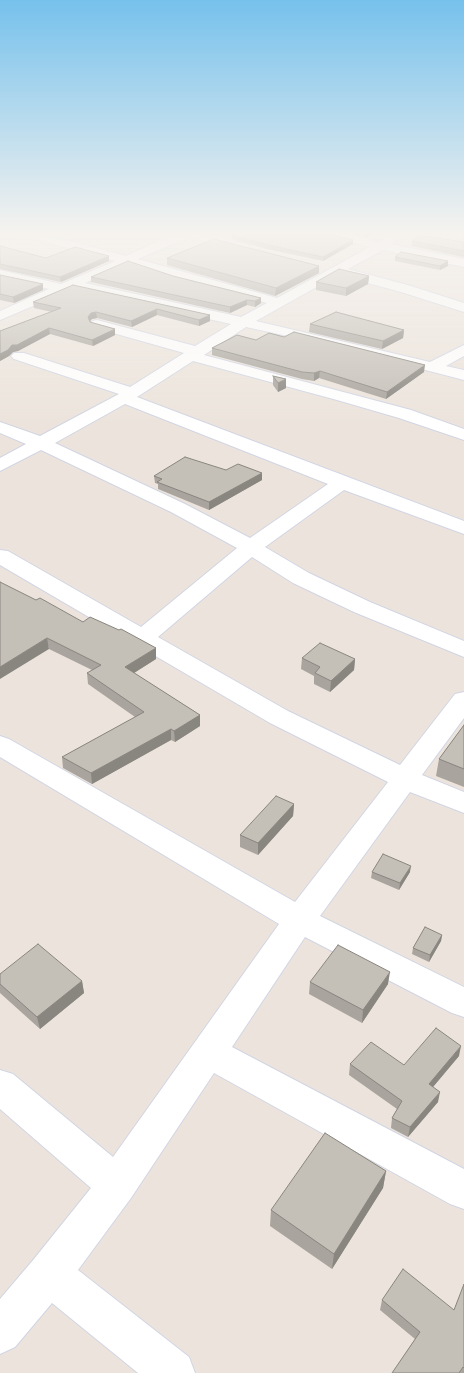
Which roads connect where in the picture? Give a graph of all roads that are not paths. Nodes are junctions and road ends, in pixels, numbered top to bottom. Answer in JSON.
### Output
{"nodes":[{"id":1,"x":45,"y":295,"type":"edge"},
{"id":2,"x":112,"y":295,"type":"edge"},
{"id":3,"x":252,"y":295,"type":"edge"},
{"id":4,"x":291,"y":295,"type":"edge"},
{"id":5,"x":426,"y":295,"type":"edge"},
{"id":6,"x":278,"y":302,"type":"junction"},
{"id":7,"x":464,"y":308,"type":"edge"},
{"id":8,"x":0,"y":316,"type":"edge"},
{"id":9,"x":245,"y":321,"type":"junction"},
{"id":10,"x":97,"y":324,"type":"edge"},
{"id":11,"x":464,"y":350,"type":"edge"},
{"id":12,"x":195,"y":354,"type":"junction"},
{"id":13,"x":19,"y":356,"type":"dead end"},
{"id":14,"x":432,"y":367,"type":"junction"},
{"id":15,"x":464,"y":375,"type":"edge"},
{"id":16,"x":128,"y":395,"type":"junction"},
{"id":17,"x":0,"y":427,"type":"edge"},
{"id":18,"x":464,"y":435,"type":"edge"},
{"id":19,"x":41,"y":443,"type":"junction"},
{"id":20,"x":0,"y":465,"type":"edge"},
{"id":21,"x":342,"y":483,"type":"junction"},
{"id":22,"x":464,"y":528,"type":"edge"},
{"id":23,"x":250,"y":548,"type":"junction"},
{"id":24,"x":0,"y":556,"type":"edge"},
{"id":25,"x":142,"y":638,"type":"junction"},
{"id":26,"x":464,"y":650,"type":"edge"},
{"id":27,"x":464,"y":700,"type":"edge"},
{"id":28,"x":0,"y":745,"type":"edge"},
{"id":29,"x":405,"y":779,"type":"junction"},
{"id":30,"x":464,"y":803,"type":"edge"},
{"id":31,"x":299,"y":920,"type":"junction"},
{"id":32,"x":464,"y":1003,"type":"edge"},
{"id":33,"x":209,"y":1052,"type":"junction"},
{"id":34,"x":0,"y":1086,"type":"edge"},
{"id":35,"x":117,"y":1185,"type":"junction"},
{"id":36,"x":464,"y":1190,"type":"edge"},
{"id":37,"x":49,"y":1274,"type":"junction"},
{"id":38,"x":0,"y":1332,"type":"edge"},
{"id":39,"x":174,"y":1373,"type":"edge"}],
"edges":[{"from":1,"to":8,"type":"street"},
{"from":2,"to":9,"type":"street"},
{"from":3,"to":6,"type":"street"},
{"from":4,"to":6,"type":"street"},
{"from":5,"to":7,"type":"street"},
{"from":6,"to":9,"type":"street"},
{"from":9,"to":12,"type":"street"},
{"from":9,"to":14,"type":"street"},
{"from":10,"to":12,"type":"street"},
{"from":11,"to":14,"type":"street"},
{"from":12,"to":16,"type":"street"},
{"from":12,"to":18,"type":"street"},
{"from":13,"to":16,"type":"street"},
{"from":14,"to":15,"type":"street"},
{"from":16,"to":19,"type":"street"},
{"from":16,"to":21,"type":"street"},
{"from":17,"to":19,"type":"street"},
{"from":19,"to":20,"type":"street"},
{"from":19,"to":23,"type":"street"},
{"from":21,"to":22,"type":"street"},
{"from":21,"to":23,"type":"street"},
{"from":23,"to":25,"type":"street"},
{"from":23,"to":26,"type":"street"},
{"from":24,"to":25,"type":"street"},
{"from":25,"to":29,"type":"street"},
{"from":27,"to":29,"type":"street"},
{"from":28,"to":31,"type":"street"},
{"from":29,"to":30,"type":"street"},
{"from":29,"to":31,"type":"street"},
{"from":31,"to":32,"type":"street"},
{"from":31,"to":33,"type":"street"},
{"from":33,"to":35,"type":"street"},
{"from":33,"to":36,"type":"street"},
{"from":34,"to":35,"type":"street"},
{"from":35,"to":37,"type":"street"},
{"from":37,"to":38,"type":"street"},
{"from":37,"to":39,"type":"street"}]}
